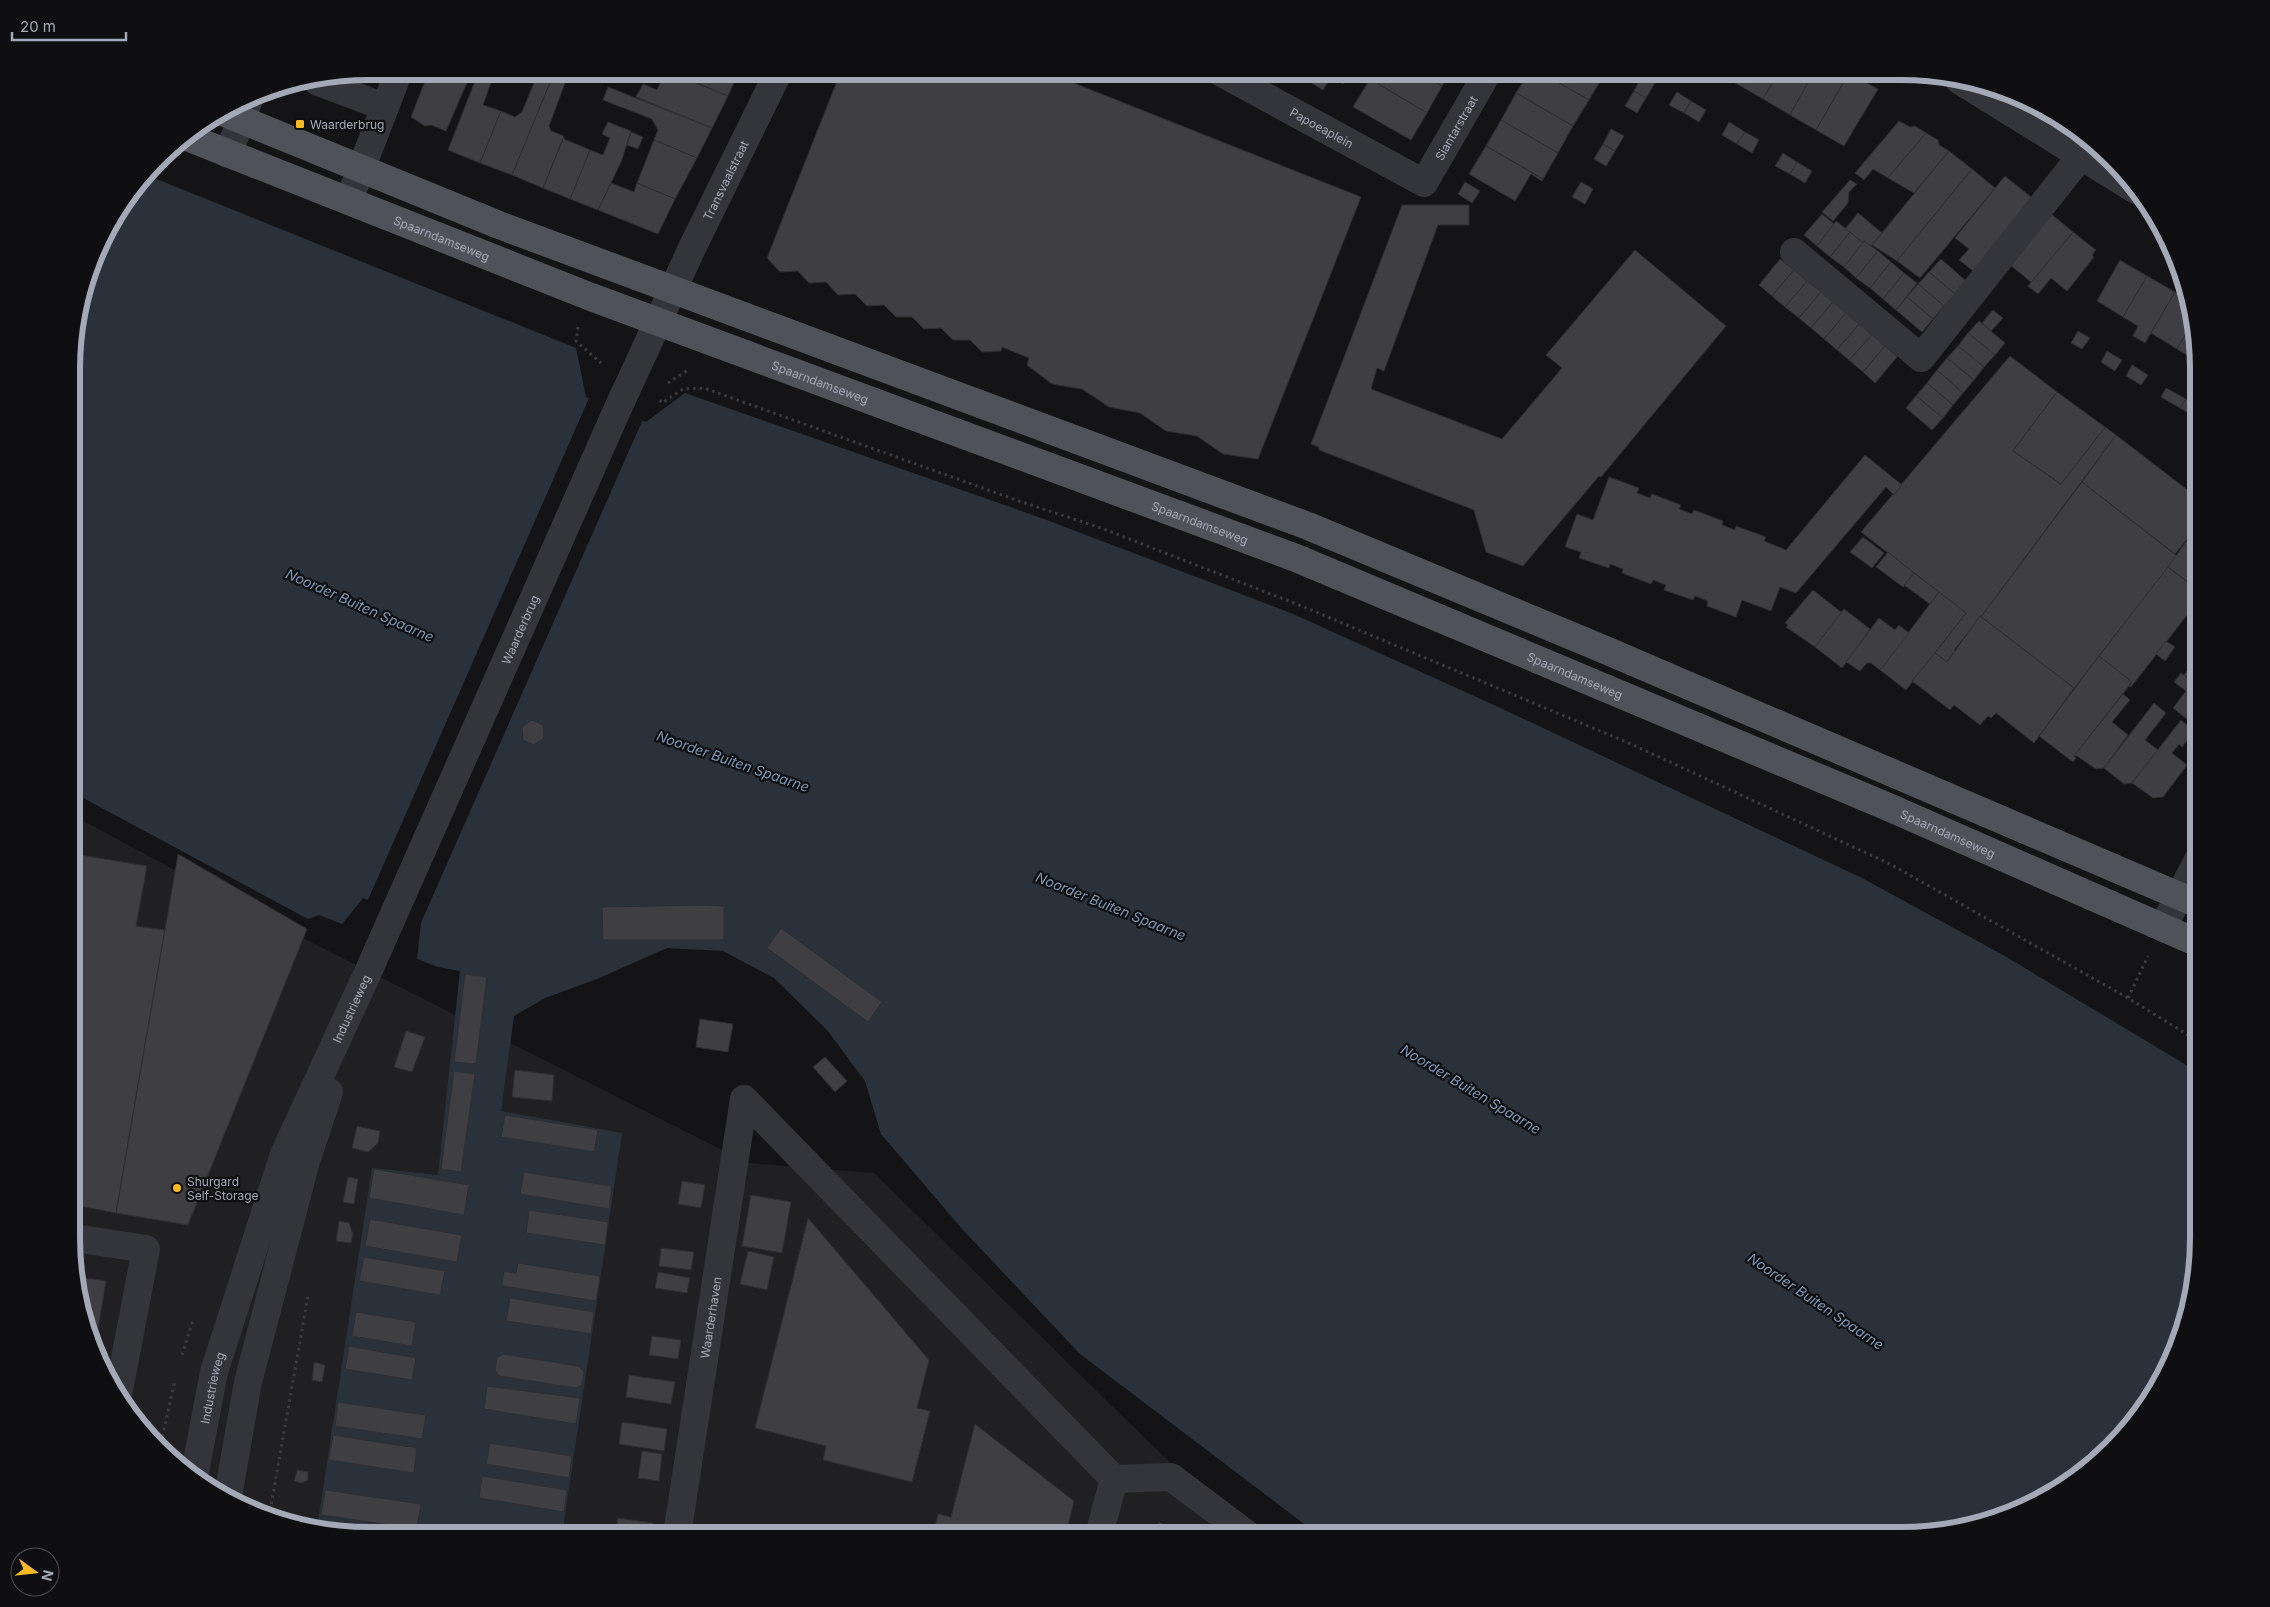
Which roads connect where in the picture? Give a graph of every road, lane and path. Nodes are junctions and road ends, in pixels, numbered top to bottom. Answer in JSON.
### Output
{"nodes":[{"id":1,"x":396,"y":80,"type":"edge"},
{"id":2,"x":775,"y":80,"type":"edge"},
{"id":3,"x":1235,"y":80,"type":"edge"},
{"id":4,"x":1483,"y":80,"type":"edge"},
{"id":5,"x":323,"y":84,"type":"edge"},
{"id":6,"x":1975,"y":90,"type":"edge"},
{"id":7,"x":385,"y":107,"type":"junction"},
{"id":8,"x":239,"y":111,"type":"edge"},
{"id":9,"x":240,"y":111,"type":"edge"},
{"id":10,"x":193,"y":140,"type":"edge"},
{"id":11,"x":228,"y":154,"type":"junction"},
{"id":12,"x":2081,"y":156,"type":"junction"},
{"id":13,"x":361,"y":169,"type":"junction"},
{"id":14,"x":2118,"y":179,"type":"edge"},
{"id":15,"x":1424,"y":183,"type":"joint"},
{"id":16,"x":349,"y":200,"type":"junction"},
{"id":17,"x":1794,"y":252,"type":"dead end"},
{"id":18,"x":673,"y":290,"type":"junction"},
{"id":19,"x":659,"y":322,"type":"junction"},
{"id":20,"x":662,"y":403,"type":"dead end"},
{"id":21,"x":2189,"y":899,"type":"edge"},
{"id":22,"x":2158,"y":938,"type":"junction"},
{"id":23,"x":2190,"y":942,"type":"edge"},
{"id":24,"x":369,"y":970,"type":"junction"},
{"id":25,"x":2128,"y":998,"type":"junction"},
{"id":26,"x":2190,"y":1036,"type":"edge"},
{"id":27,"x":80,"y":1239,"type":"edge"},
{"id":28,"x":120,"y":1384,"type":"edge"},
{"id":29,"x":196,"y":1469,"type":"edge"},
{"id":30,"x":1114,"y":1479,"type":"junction"},
{"id":31,"x":229,"y":1490,"type":"edge"},
{"id":32,"x":678,"y":1527,"type":"edge"},
{"id":33,"x":1101,"y":1527,"type":"edge"},
{"id":34,"x":1236,"y":1527,"type":"edge"}],
"edges":[{"from":1,"to":7,"type":"street"},
{"from":2,"to":18,"type":"street","name":"Transvaalstraat"},
{"from":3,"to":15,"type":"street","name":"Papoeaplein"},
{"from":4,"to":15,"type":"street","name":"Siantarstraat"},
{"from":5,"to":7,"type":"street"},
{"from":6,"to":12,"type":"street"},
{"from":7,"to":13,"type":"street"},
{"from":8,"to":11,"type":"street"},
{"from":9,"to":13,"type":"main road"},
{"from":10,"to":11,"type":"main road","name":"Spaarndamseweg"},
{"from":11,"to":16,"type":"main road","name":"Spaarndamseweg"},
{"from":12,"to":14,"type":"street"},
{"from":12,"to":17,"type":"street"},
{"from":13,"to":16,"type":"street"},
{"from":13,"to":18,"type":"main road"},
{"from":16,"to":19,"type":"main road","name":"Spaarndamseweg"},
{"from":18,"to":19,"type":"street","name":"Waarderbrug"},
{"from":18,"to":21,"type":"main road"},
{"from":19,"to":22,"type":"main road","name":"Spaarndamseweg"},
{"from":19,"to":24,"type":"street","name":"Waarderbrug"},
{"from":20,"to":25,"type":"path"},
{"from":21,"to":22,"type":"street"},
{"from":22,"to":23,"type":"main road","name":"Spaarndamseweg"},
{"from":22,"to":25,"type":"path"},
{"from":24,"to":29,"type":"street","name":"Industrieweg"},
{"from":24,"to":31,"type":"street","name":"Industrieweg"},
{"from":25,"to":26,"type":"path"},
{"from":27,"to":28,"type":"street"},
{"from":30,"to":32,"type":"street","name":"Waarderhaven"},
{"from":30,"to":33,"type":"street"},
{"from":30,"to":34,"type":"street"}]}
